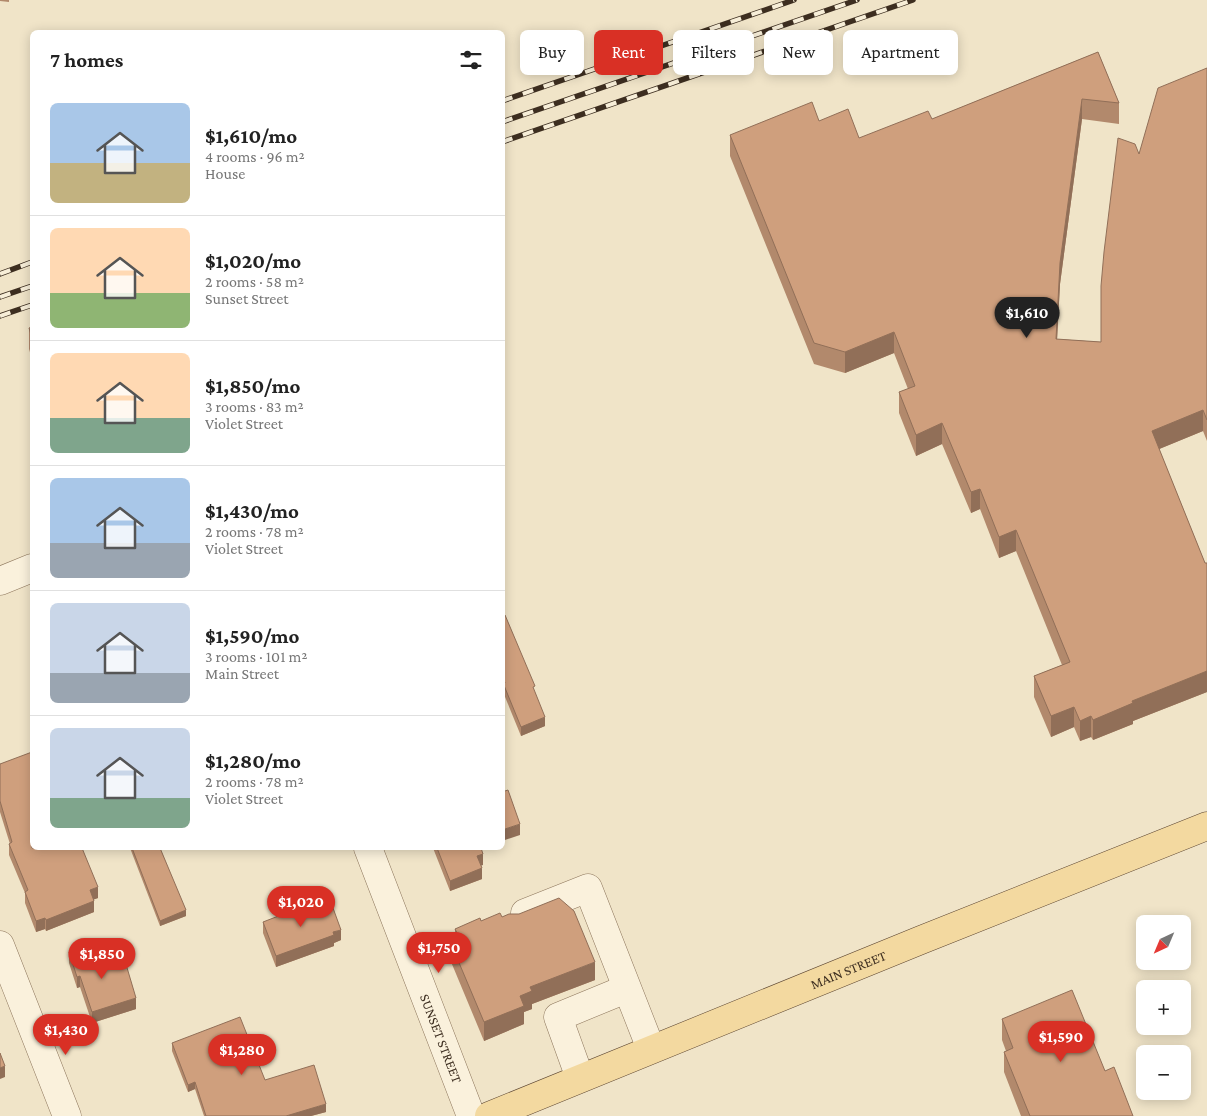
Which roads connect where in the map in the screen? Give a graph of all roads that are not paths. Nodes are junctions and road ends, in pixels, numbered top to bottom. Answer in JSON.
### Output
{"nodes":[{"id":1,"x":30,"y":569,"type":"edge"},
{"id":2,"x":0,"y":581,"type":"edge"},
{"id":3,"x":1207,"y":826,"type":"edge"},
{"id":4,"x":369,"y":850,"type":"edge"},
{"id":5,"x":514,"y":918,"type":"edge"},
{"id":6,"x":0,"y":945,"type":"edge"},
{"id":7,"x":626,"y":990,"type":"junction"},
{"id":8,"x":651,"y":1049,"type":"junction"},
{"id":9,"x":580,"y":1078,"type":"junction"},
{"id":10,"x":67,"y":1116,"type":"edge"},
{"id":11,"x":471,"y":1116,"type":"edge"},
{"id":12,"x":489,"y":1116,"type":"edge"}],
"edges":[{"from":1,"to":2,"type":"street"},
{"from":3,"to":8,"type":"main road","name":"MAIN STREET"},
{"from":4,"to":11,"type":"street","name":"SUNSET STREET"},
{"from":5,"to":7,"type":"street"},
{"from":6,"to":10,"type":"street"},
{"from":7,"to":8,"type":"street"},
{"from":7,"to":9,"type":"street"},
{"from":8,"to":9,"type":"main road","name":"MAIN STREET"},
{"from":9,"to":12,"type":"main road","name":"MAIN STREET"}]}
